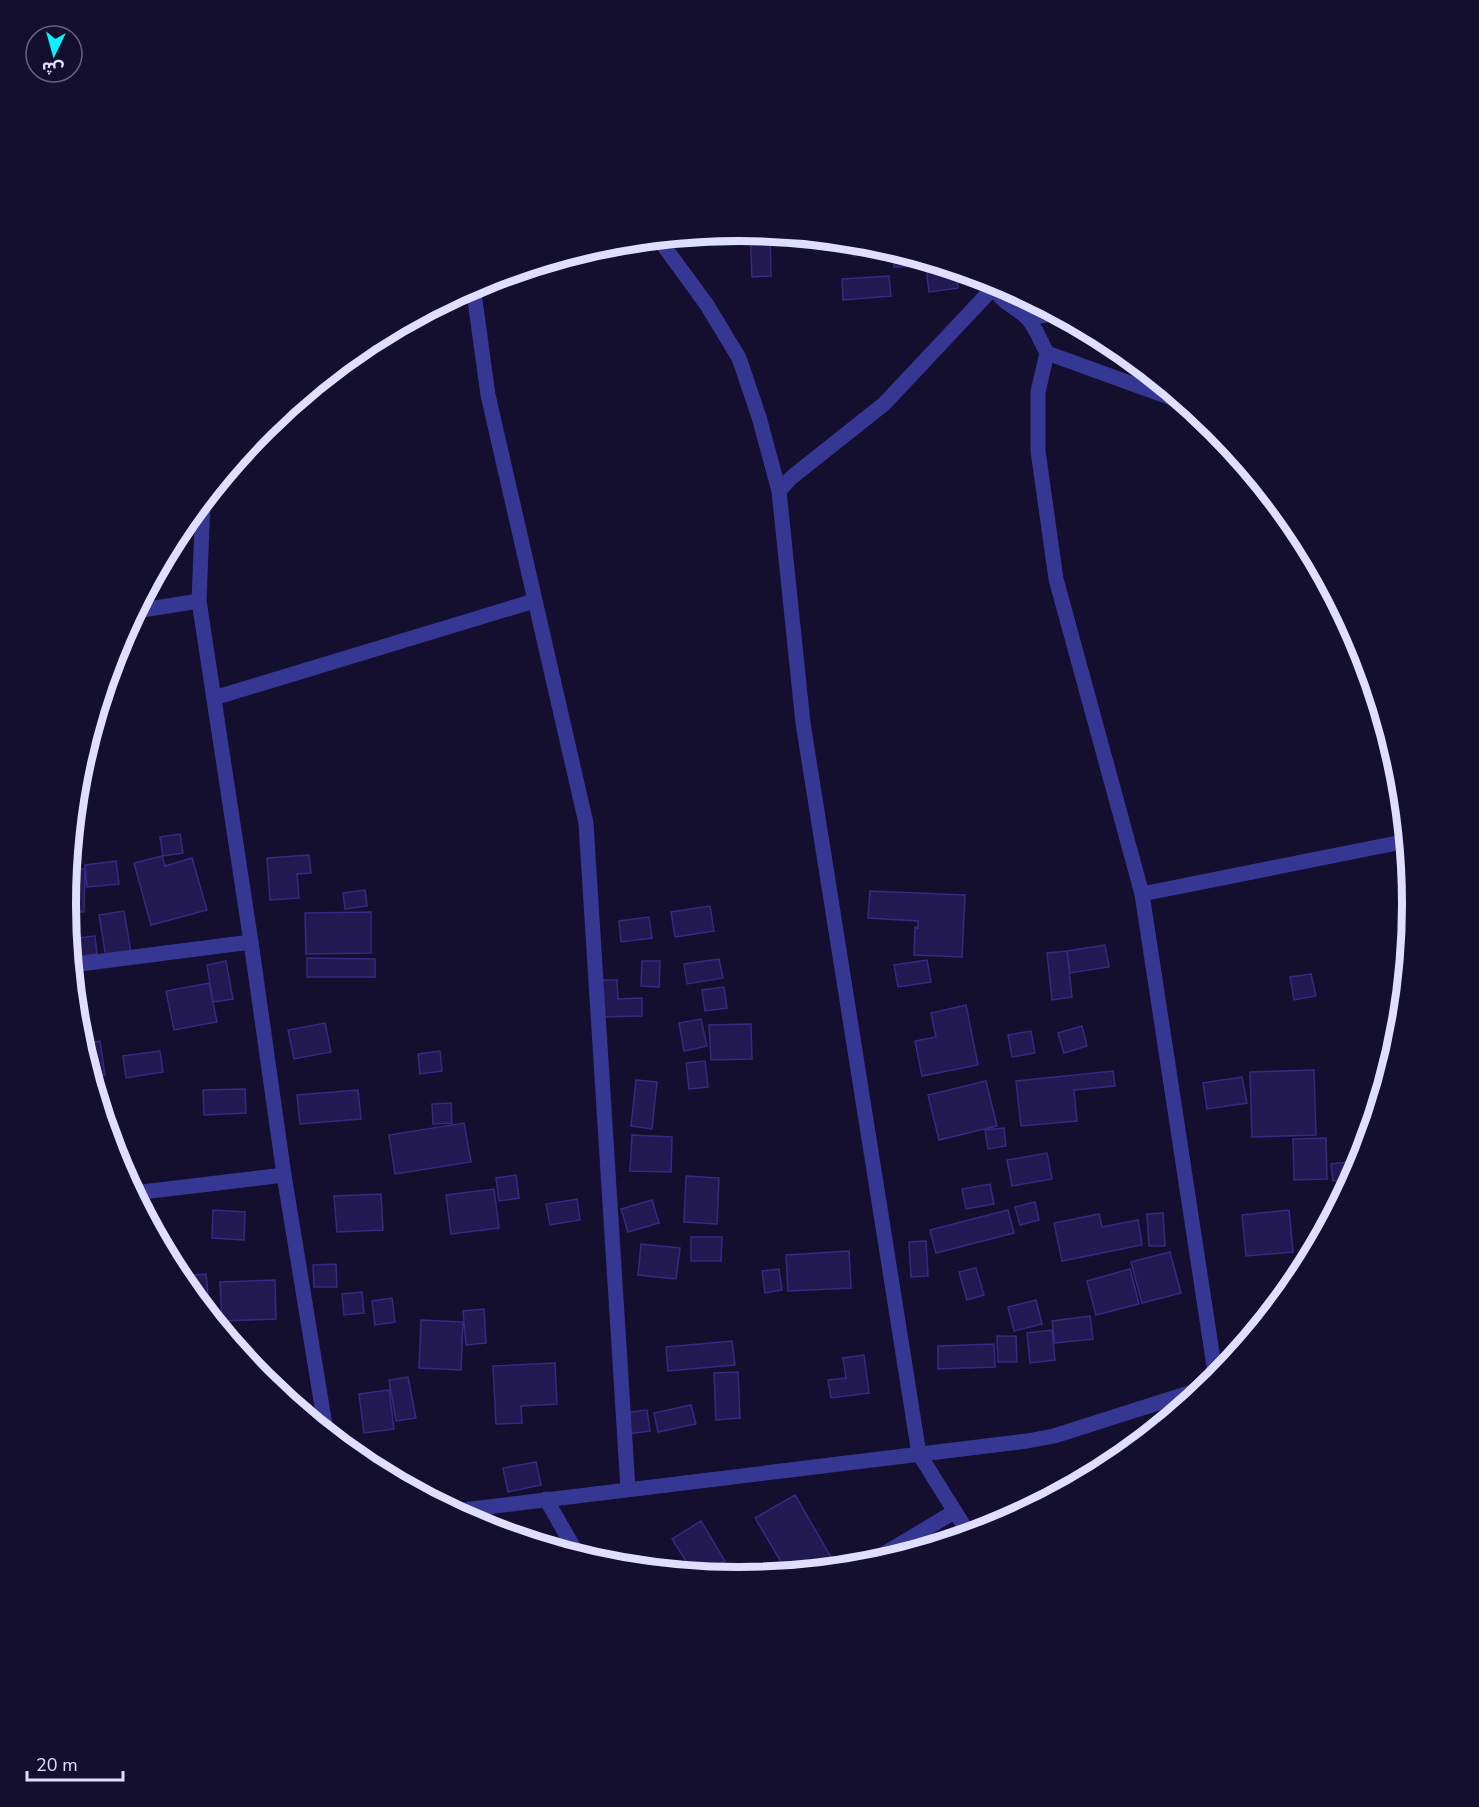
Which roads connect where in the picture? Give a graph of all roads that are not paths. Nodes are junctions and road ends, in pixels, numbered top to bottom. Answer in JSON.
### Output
{"nodes":[{"id":1,"x":663,"y":245,"type":"edge"},
{"id":2,"x":988,"y":289,"type":"edge"},
{"id":3,"x":1000,"y":294,"type":"edge"},
{"id":4,"x":474,"y":296,"type":"edge"},
{"id":5,"x":1046,"y":316,"type":"edge"},
{"id":6,"x":1028,"y":318,"type":"junction"},
{"id":7,"x":1047,"y":353,"type":"junction"},
{"id":8,"x":1165,"y":396,"type":"edge"},
{"id":9,"x":780,"y":491,"type":"junction"},
{"id":10,"x":202,"y":516,"type":"edge"},
{"id":11,"x":199,"y":601,"type":"junction"},
{"id":12,"x":534,"y":601,"type":"junction"},
{"id":13,"x":145,"y":610,"type":"edge"},
{"id":14,"x":214,"y":698,"type":"junction"},
{"id":15,"x":1399,"y":843,"type":"edge"},
{"id":16,"x":1142,"y":894,"type":"junction"},
{"id":17,"x":251,"y":942,"type":"junction"},
{"id":18,"x":80,"y":964,"type":"edge"},
{"id":19,"x":284,"y":1175,"type":"junction"},
{"id":20,"x":143,"y":1192,"type":"edge"},
{"id":21,"x":1214,"y":1366,"type":"edge"},
{"id":22,"x":1184,"y":1395,"type":"edge"},
{"id":23,"x":324,"y":1420,"type":"edge"},
{"id":24,"x":920,"y":1454,"type":"junction"},
{"id":25,"x":628,"y":1489,"type":"junction"},
{"id":26,"x":546,"y":1499,"type":"junction"},
{"id":27,"x":470,"y":1509,"type":"edge"},
{"id":28,"x":954,"y":1512,"type":"junction"},
{"id":29,"x":964,"y":1527,"type":"edge"},
{"id":30,"x":572,"y":1545,"type":"edge"},
{"id":31,"x":893,"y":1548,"type":"edge"}],
"edges":[{"from":1,"to":9,"type":"street"},
{"from":2,"to":9,"type":"street"},
{"from":3,"to":6,"type":"street"},
{"from":4,"to":12,"type":"street"},
{"from":5,"to":6,"type":"street"},
{"from":6,"to":7,"type":"street"},
{"from":7,"to":8,"type":"street"},
{"from":7,"to":16,"type":"street"},
{"from":9,"to":24,"type":"street"},
{"from":10,"to":11,"type":"street"},
{"from":11,"to":13,"type":"street"},
{"from":11,"to":14,"type":"street"},
{"from":12,"to":14,"type":"street"},
{"from":12,"to":25,"type":"street"},
{"from":14,"to":17,"type":"street"},
{"from":15,"to":16,"type":"street"},
{"from":16,"to":21,"type":"street"},
{"from":17,"to":18,"type":"street"},
{"from":17,"to":19,"type":"street"},
{"from":19,"to":20,"type":"street"},
{"from":19,"to":23,"type":"street"},
{"from":22,"to":24,"type":"street"},
{"from":24,"to":25,"type":"street"},
{"from":24,"to":28,"type":"street"},
{"from":25,"to":26,"type":"street"},
{"from":26,"to":27,"type":"street"},
{"from":26,"to":30,"type":"street"},
{"from":28,"to":29,"type":"street"},
{"from":28,"to":31,"type":"street"}]}
